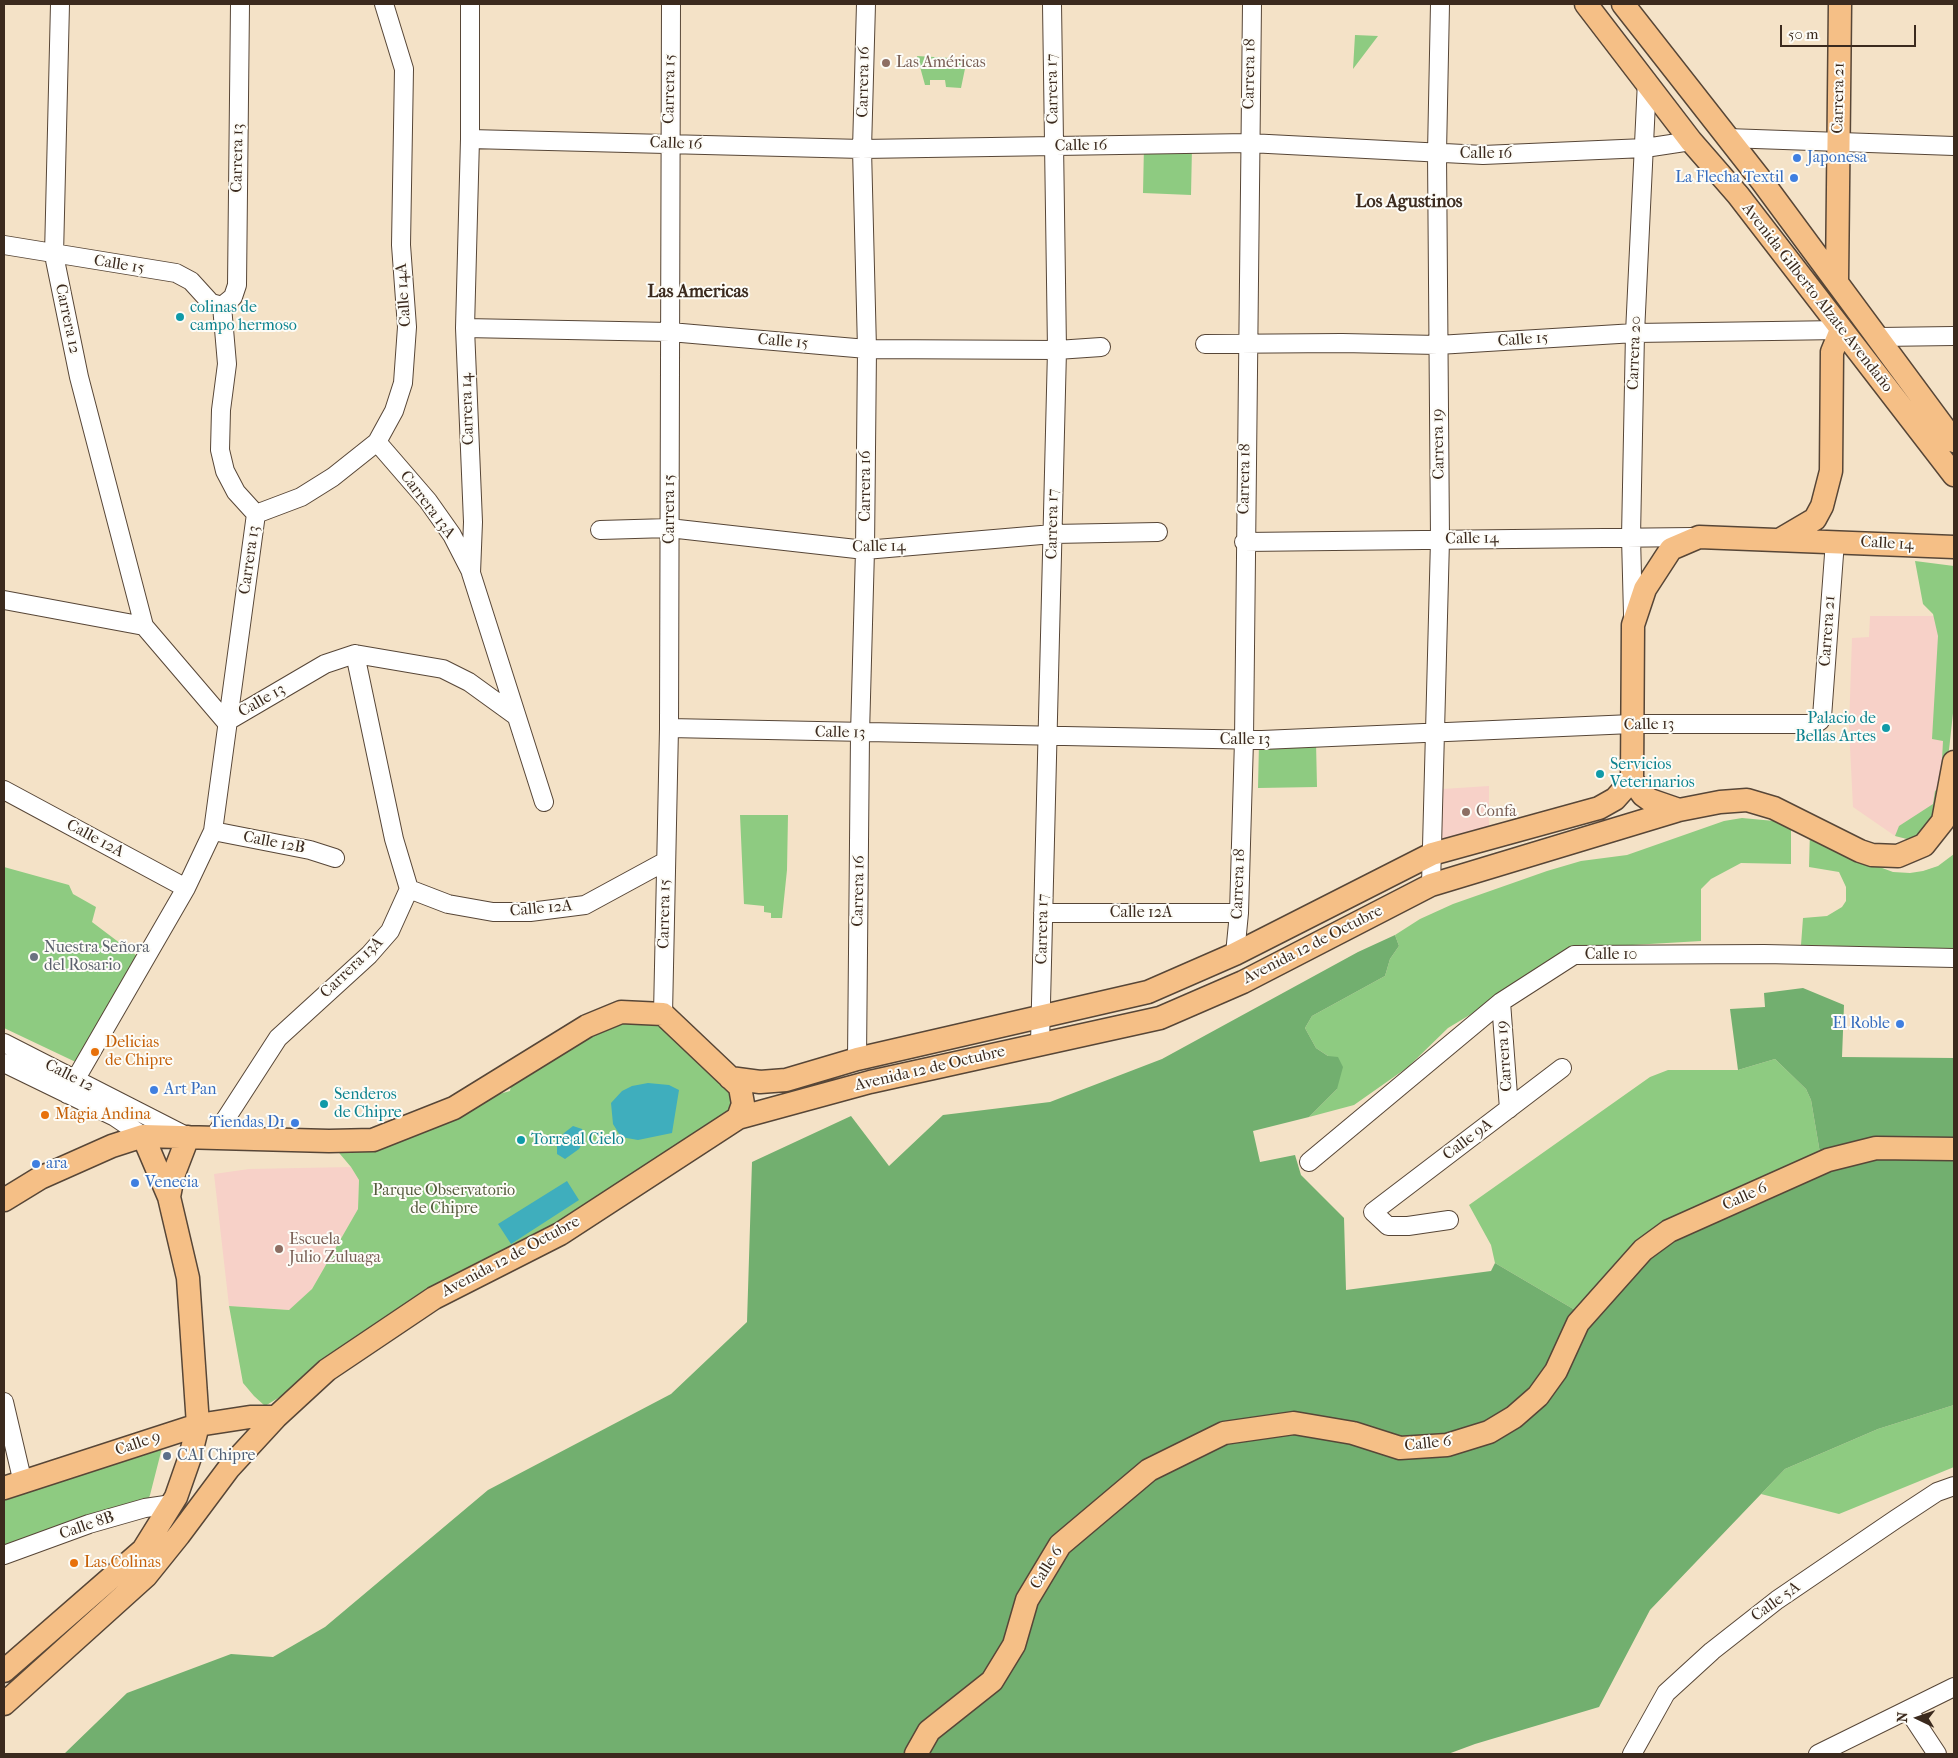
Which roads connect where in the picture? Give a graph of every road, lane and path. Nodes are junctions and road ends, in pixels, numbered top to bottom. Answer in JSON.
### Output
{"nodes":[{"id":1,"x":60,"y":4,"type":"edge"},
{"id":2,"x":240,"y":4,"type":"edge"},
{"id":3,"x":384,"y":4,"type":"edge"},
{"id":4,"x":470,"y":4,"type":"edge"},
{"id":5,"x":671,"y":4,"type":"edge"},
{"id":6,"x":866,"y":4,"type":"edge"},
{"id":7,"x":1052,"y":4,"type":"edge"},
{"id":8,"x":1252,"y":4,"type":"edge"},
{"id":9,"x":1440,"y":4,"type":"edge"},
{"id":10,"x":1586,"y":4,"type":"edge"},
{"id":11,"x":1623,"y":4,"type":"edge"},
{"id":12,"x":1647,"y":4,"type":"edge"},
{"id":13,"x":1840,"y":4,"type":"edge"},
{"id":14,"x":1646,"y":31,"type":"junction"},
{"id":15,"x":1647,"y":81,"type":"junction"},
{"id":16,"x":1727,"y":138,"type":"junction"},
{"id":17,"x":470,"y":139,"type":"junction"},
{"id":18,"x":1691,"y":141,"type":"junction"},
{"id":19,"x":1839,"y":142,"type":"junction"},
{"id":20,"x":669,"y":143,"type":"junction"},
{"id":21,"x":1249,"y":143,"type":"junction"},
{"id":22,"x":1954,"y":146,"type":"edge"},
{"id":23,"x":1054,"y":147,"type":"junction"},
{"id":24,"x":1645,"y":148,"type":"junction"},
{"id":25,"x":862,"y":149,"type":"junction"},
{"id":26,"x":1437,"y":153,"type":"junction"},
{"id":27,"x":4,"y":245,"type":"edge"},
{"id":28,"x":54,"y":255,"type":"junction"},
{"id":29,"x":1837,"y":281,"type":"junction"},
{"id":30,"x":222,"y":306,"type":"junction"},
{"id":31,"x":465,"y":328,"type":"junction"},
{"id":32,"x":1841,"y":330,"type":"junction"},
{"id":33,"x":670,"y":332,"type":"junction"},
{"id":34,"x":1635,"y":333,"type":"junction"},
{"id":35,"x":1954,"y":336,"type":"edge"},
{"id":36,"x":1879,"y":337,"type":"junction"},
{"id":37,"x":1205,"y":344,"type":"dead end"},
{"id":38,"x":1247,"y":345,"type":"junction"},
{"id":39,"x":1438,"y":345,"type":"junction"},
{"id":40,"x":1102,"y":347,"type":"dead end"},
{"id":41,"x":867,"y":349,"type":"junction"},
{"id":42,"x":1057,"y":350,"type":"junction"},
{"id":43,"x":1954,"y":441,"type":"edge"},
{"id":44,"x":377,"y":442,"type":"junction"},
{"id":45,"x":1954,"y":475,"type":"edge"},
{"id":46,"x":256,"y":514,"type":"junction"},
{"id":47,"x":670,"y":528,"type":"junction"},
{"id":48,"x":600,"y":530,"type":"dead end"},
{"id":49,"x":1158,"y":532,"type":"dead end"},
{"id":50,"x":1053,"y":534,"type":"junction"},
{"id":51,"x":1699,"y":536,"type":"junction"},
{"id":52,"x":1632,"y":537,"type":"junction"},
{"id":53,"x":1781,"y":539,"type":"junction"},
{"id":54,"x":1440,"y":540,"type":"junction"},
{"id":55,"x":1835,"y":541,"type":"junction"},
{"id":56,"x":1244,"y":542,"type":"junction"},
{"id":57,"x":1954,"y":547,"type":"edge"},
{"id":58,"x":865,"y":550,"type":"junction"},
{"id":59,"x":1661,"y":562,"type":"joint"},
{"id":60,"x":471,"y":573,"type":"junction"},
{"id":61,"x":4,"y":600,"type":"edge"},
{"id":62,"x":1633,"y":625,"type":"junction"},
{"id":63,"x":144,"y":626,"type":"junction"},
{"id":64,"x":355,"y":654,"type":"junction"},
{"id":65,"x":516,"y":716,"type":"junction"},
{"id":66,"x":1820,"y":721,"type":"joint"},
{"id":67,"x":226,"y":722,"type":"junction"},
{"id":68,"x":1632,"y":724,"type":"junction"},
{"id":69,"x":669,"y":728,"type":"junction"},
{"id":70,"x":1434,"y":733,"type":"junction"},
{"id":71,"x":860,"y":734,"type":"junction"},
{"id":72,"x":1048,"y":737,"type":"junction"},
{"id":73,"x":1244,"y":740,"type":"junction"},
{"id":74,"x":1954,"y":762,"type":"edge"},
{"id":75,"x":1632,"y":780,"type":"junction"},
{"id":76,"x":4,"y":790,"type":"edge"},
{"id":77,"x":544,"y":802,"type":"dead end"},
{"id":78,"x":1679,"y":810,"type":"junction"},
{"id":79,"x":213,"y":831,"type":"junction"},
{"id":80,"x":1432,"y":854,"type":"junction"},
{"id":81,"x":335,"y":858,"type":"dead end"},
{"id":82,"x":666,"y":860,"type":"junction"},
{"id":83,"x":1431,"y":885,"type":"junction"},
{"id":84,"x":186,"y":888,"type":"junction"},
{"id":85,"x":409,"y":889,"type":"junction"},
{"id":86,"x":1043,"y":913,"type":"junction"},
{"id":87,"x":1239,"y":913,"type":"junction"},
{"id":88,"x":1235,"y":954,"type":"junction"},
{"id":89,"x":1954,"y":958,"type":"edge"},
{"id":90,"x":1501,"y":1002,"type":"junction"},
{"id":91,"x":663,"y":1014,"type":"junction"},
{"id":92,"x":1040,"y":1017,"type":"junction"},
{"id":93,"x":4,"y":1043,"type":"edge"},
{"id":94,"x":1040,"y":1044,"type":"junction"},
{"id":95,"x":857,"y":1059,"type":"junction"},
{"id":96,"x":4,"y":1063,"type":"edge"},
{"id":97,"x":1562,"y":1068,"type":"dead end"},
{"id":98,"x":730,"y":1078,"type":"junction"},
{"id":99,"x":71,"y":1086,"type":"junction"},
{"id":100,"x":1509,"y":1109,"type":"junction"},
{"id":101,"x":738,"y":1118,"type":"junction"},
{"id":102,"x":143,"y":1136,"type":"junction"},
{"id":103,"x":188,"y":1137,"type":"junction"},
{"id":104,"x":214,"y":1137,"type":"junction"},
{"id":105,"x":1954,"y":1149,"type":"edge"},
{"id":106,"x":1309,"y":1162,"type":"dead end"},
{"id":107,"x":169,"y":1197,"type":"junction"},
{"id":108,"x":4,"y":1200,"type":"edge"},
{"id":109,"x":1449,"y":1220,"type":"dead end"},
{"id":110,"x":4,"y":1402,"type":"edge"},
{"id":111,"x":276,"y":1418,"type":"junction"},
{"id":112,"x":198,"y":1425,"type":"junction"},
{"id":113,"x":13,"y":1486,"type":"edge"},
{"id":114,"x":1954,"y":1486,"type":"edge"},
{"id":115,"x":172,"y":1504,"type":"junction"},
{"id":116,"x":4,"y":1555,"type":"edge"},
{"id":117,"x":4,"y":1671,"type":"edge"},
{"id":118,"x":1954,"y":1687,"type":"edge"},
{"id":119,"x":4,"y":1704,"type":"edge"},
{"id":120,"x":1908,"y":1710,"type":"junction"},
{"id":121,"x":916,"y":1754,"type":"edge"},
{"id":122,"x":1632,"y":1754,"type":"edge"},
{"id":123,"x":1818,"y":1754,"type":"edge"},
{"id":124,"x":1937,"y":1754,"type":"edge"}],
"edges":[{"from":1,"to":28,"type":"street","name":"Carrera 12"},
{"from":2,"to":30,"type":"street","name":"Carrera 13"},
{"from":3,"to":44,"type":"street","name":"Calle 14A"},
{"from":4,"to":17,"type":"street","name":"Carrera 14"},
{"from":5,"to":20,"type":"street","name":"Carrera 15"},
{"from":6,"to":25,"type":"street","name":"Carrera 16"},
{"from":7,"to":23,"type":"street","name":"Carrera 17"},
{"from":8,"to":21,"type":"street","name":"Carrera 18"},
{"from":9,"to":26,"type":"street","name":"Carrera 19"},
{"from":10,"to":15,"type":"main road","name":"Avenida Gilberto Alzate Avendaño"},
{"from":11,"to":14,"type":"main road","name":"Avenida Gilberto Alzate Avendaño"},
{"from":12,"to":14,"type":"main road"},
{"from":13,"to":19,"type":"main road","name":"Carrera 21"},
{"from":14,"to":16,"type":"main road","name":"Avenida Gilberto Alzate Avendaño"},
{"from":15,"to":18,"type":"main road","name":"Avenida Gilberto Alzate Avendaño"},
{"from":15,"to":24,"type":"street","name":"Carrera 20"},
{"from":16,"to":19,"type":"street"},
{"from":16,"to":29,"type":"main road","name":"Avenida Gilberto Alzate Avendaño"},
{"from":17,"to":20,"type":"street","name":"Calle 16"},
{"from":17,"to":31,"type":"street","name":"Carrera 14"},
{"from":18,"to":24,"type":"street","name":"Calle 16"},
{"from":18,"to":32,"type":"main road","name":"Avenida Gilberto Alzate Avendaño"},
{"from":19,"to":22,"type":"street"},
{"from":19,"to":29,"type":"main road","name":"Carrera 21"},
{"from":20,"to":25,"type":"street","name":"Calle 16"},
{"from":20,"to":33,"type":"street","name":"Carrera 15"},
{"from":21,"to":23,"type":"street","name":"Calle 16"},
{"from":21,"to":26,"type":"street","name":"Calle 16"},
{"from":21,"to":38,"type":"street","name":"Carrera 18"},
{"from":23,"to":25,"type":"street","name":"Calle 16"},
{"from":23,"to":42,"type":"street","name":"Carrera 17"},
{"from":24,"to":26,"type":"street","name":"Calle 16"},
{"from":24,"to":34,"type":"street","name":"Carrera 20"},
{"from":25,"to":41,"type":"street","name":"Carrera 16"},
{"from":26,"to":39,"type":"street","name":"Carrera 19"},
{"from":27,"to":28,"type":"street","name":"Calle 15"},
{"from":28,"to":30,"type":"street","name":"Calle 15"},
{"from":28,"to":63,"type":"street","name":"Carrera 12"},
{"from":29,"to":36,"type":"main road","name":"Avenida Gilberto Alzate Avendaño"},
{"from":30,"to":46,"type":"street","name":"Carrera 13"},
{"from":31,"to":33,"type":"street","name":"Calle 15"},
{"from":31,"to":60,"type":"street","name":"Carrera 14"},
{"from":32,"to":34,"type":"street","name":"Calle 15"},
{"from":32,"to":45,"type":"main road","name":"Avenida Gilberto Alzate Avendaño"},
{"from":32,"to":53,"type":"main road"},
{"from":33,"to":41,"type":"street","name":"Calle 15"},
{"from":33,"to":47,"type":"street","name":"Carrera 15"},
{"from":34,"to":39,"type":"street","name":"Calle 15"},
{"from":34,"to":52,"type":"street","name":"Carrera 20"},
{"from":35,"to":36,"type":"street"},
{"from":36,"to":43,"type":"main road","name":"Avenida Gilberto Alzate Avendaño"},
{"from":37,"to":38,"type":"street","name":"Calle 15"},
{"from":38,"to":39,"type":"street","name":"Calle 15"},
{"from":38,"to":56,"type":"street","name":"Carrera 18"},
{"from":39,"to":54,"type":"street","name":"Carrera 19"},
{"from":40,"to":42,"type":"street","name":"Calle 15"},
{"from":41,"to":42,"type":"street","name":"Calle 15"},
{"from":41,"to":58,"type":"street","name":"Carrera 16"},
{"from":42,"to":50,"type":"street","name":"Carrera 17"},
{"from":44,"to":46,"type":"street","name":"Calle 14A"},
{"from":44,"to":60,"type":"street","name":"Carrera 13A"},
{"from":46,"to":67,"type":"street","name":"Carrera 13"},
{"from":47,"to":48,"type":"street","name":"Calle 14"},
{"from":47,"to":58,"type":"street","name":"Calle 14"},
{"from":47,"to":69,"type":"street","name":"Carrera 15"},
{"from":49,"to":50,"type":"street","name":"Calle 14"},
{"from":50,"to":58,"type":"street","name":"Calle 14"},
{"from":50,"to":72,"type":"street","name":"Carrera 17"},
{"from":51,"to":52,"type":"street","name":"Calle 14"},
{"from":51,"to":53,"type":"main road","name":"Calle 14"},
{"from":51,"to":59,"type":"main road","name":"Calle 14"},
{"from":52,"to":54,"type":"street","name":"Calle 14"},
{"from":52,"to":62,"type":"street","name":"Carrera 20"},
{"from":53,"to":55,"type":"main road","name":"Calle 14"},
{"from":54,"to":56,"type":"street","name":"Calle 14"},
{"from":54,"to":70,"type":"street","name":"Carrera 19"},
{"from":55,"to":57,"type":"main road","name":"Calle 14"},
{"from":55,"to":66,"type":"street","name":"Carrera 21"},
{"from":56,"to":73,"type":"street","name":"Carrera 18"},
{"from":58,"to":71,"type":"street","name":"Carrera 16"},
{"from":59,"to":62,"type":"main road","name":"Carrera 20"},
{"from":60,"to":65,"type":"street","name":"Carrera 14"},
{"from":61,"to":63,"type":"street"},
{"from":62,"to":68,"type":"main road","name":"Carrera 20"},
{"from":63,"to":67,"type":"street","name":"Calle 13"},
{"from":64,"to":65,"type":"street","name":"Calle 13"},
{"from":64,"to":67,"type":"street","name":"Calle 13"},
{"from":64,"to":85,"type":"street"},
{"from":65,"to":77,"type":"street","name":"Carrera 14"},
{"from":66,"to":68,"type":"street","name":"Calle 13"},
{"from":67,"to":79,"type":"street","name":"Carrera 13"},
{"from":68,"to":70,"type":"street","name":"Calle 13"},
{"from":68,"to":75,"type":"main road","name":"Carrera 20"},
{"from":69,"to":71,"type":"street","name":"Calle 13"},
{"from":69,"to":82,"type":"street","name":"Carrera 15"},
{"from":70,"to":73,"type":"street","name":"Calle 13"},
{"from":70,"to":80,"type":"street","name":"Carrera 19"},
{"from":71,"to":72,"type":"street","name":"Calle 13"},
{"from":71,"to":95,"type":"street","name":"Carrera 16"},
{"from":72,"to":73,"type":"street","name":"Calle 13"},
{"from":72,"to":86,"type":"street","name":"Carrera 17"},
{"from":73,"to":87,"type":"street","name":"Carrera 18"},
{"from":74,"to":78,"type":"main road","name":"Avenida 12 de Octubre"},
{"from":75,"to":78,"type":"main road"},
{"from":75,"to":80,"type":"main road","name":"Avenida 12 de Octubre"},
{"from":76,"to":84,"type":"street","name":"Calle 12A"},
{"from":78,"to":83,"type":"main road","name":"Avenida 12 de Octubre"},
{"from":79,"to":81,"type":"street","name":"Calle 12B"},
{"from":79,"to":84,"type":"street","name":"Carrera 13"},
{"from":80,"to":83,"type":"street","name":"Carrera 19"},
{"from":80,"to":88,"type":"main road","name":"Avenida 12 de Octubre"},
{"from":82,"to":85,"type":"street","name":"Calle 12A"},
{"from":82,"to":91,"type":"street","name":"Carrera 15"},
{"from":83,"to":94,"type":"main road","name":"Avenida 12 de Octubre"},
{"from":84,"to":99,"type":"street","name":"Carrera 13"},
{"from":85,"to":104,"type":"street","name":"Carrera 13A"},
{"from":86,"to":87,"type":"street","name":"Calle 12A"},
{"from":86,"to":92,"type":"street","name":"Carrera 17"},
{"from":87,"to":88,"type":"street","name":"Carrera 18"},
{"from":88,"to":92,"type":"main road","name":"Avenida 12 de Octubre"},
{"from":89,"to":90,"type":"street","name":"Calle 10"},
{"from":90,"to":100,"type":"street","name":"Carrera 19"},
{"from":90,"to":106,"type":"street","name":"Calle 10"},
{"from":91,"to":98,"type":"main road"},
{"from":91,"to":104,"type":"main road"},
{"from":92,"to":94,"type":"street","name":"Carrera 17"},
{"from":92,"to":95,"type":"main road","name":"Avenida 12 de Octubre"},
{"from":93,"to":99,"type":"street","name":"Calle 12"},
{"from":94,"to":101,"type":"main road","name":"Avenida 12 de Octubre"},
{"from":95,"to":98,"type":"main road","name":"Avenida 12 de Octubre"},
{"from":96,"to":99,"type":"street","name":"Calle 12"},
{"from":97,"to":100,"type":"street","name":"Calle 9A"},
{"from":98,"to":101,"type":"main road"},
{"from":99,"to":102,"type":"street","name":"Calle 12"},
{"from":99,"to":103,"type":"street","name":"Calle 12"},
{"from":100,"to":109,"type":"street","name":"Calle 9A"},
{"from":101,"to":111,"type":"main road","name":"Avenida 12 de Octubre"},
{"from":102,"to":103,"type":"main road"},
{"from":102,"to":107,"type":"main road"},
{"from":102,"to":108,"type":"main road"},
{"from":103,"to":104,"type":"main road"},
{"from":103,"to":107,"type":"main road"},
{"from":105,"to":121,"type":"main road","name":"Calle 6"},
{"from":107,"to":112,"type":"main road"},
{"from":110,"to":113,"type":"street"},
{"from":111,"to":112,"type":"main road","name":"Calle 9"},
{"from":111,"to":119,"type":"main road","name":"Avenida 12 de Octubre"},
{"from":112,"to":113,"type":"main road","name":"Calle 9"},
{"from":112,"to":115,"type":"main road"},
{"from":114,"to":122,"type":"street","name":"Calle 5A"},
{"from":115,"to":116,"type":"street","name":"Calle 8B"},
{"from":115,"to":117,"type":"main road"},
{"from":118,"to":120,"type":"street"},
{"from":120,"to":123,"type":"street"},
{"from":120,"to":124,"type":"street"}]}
